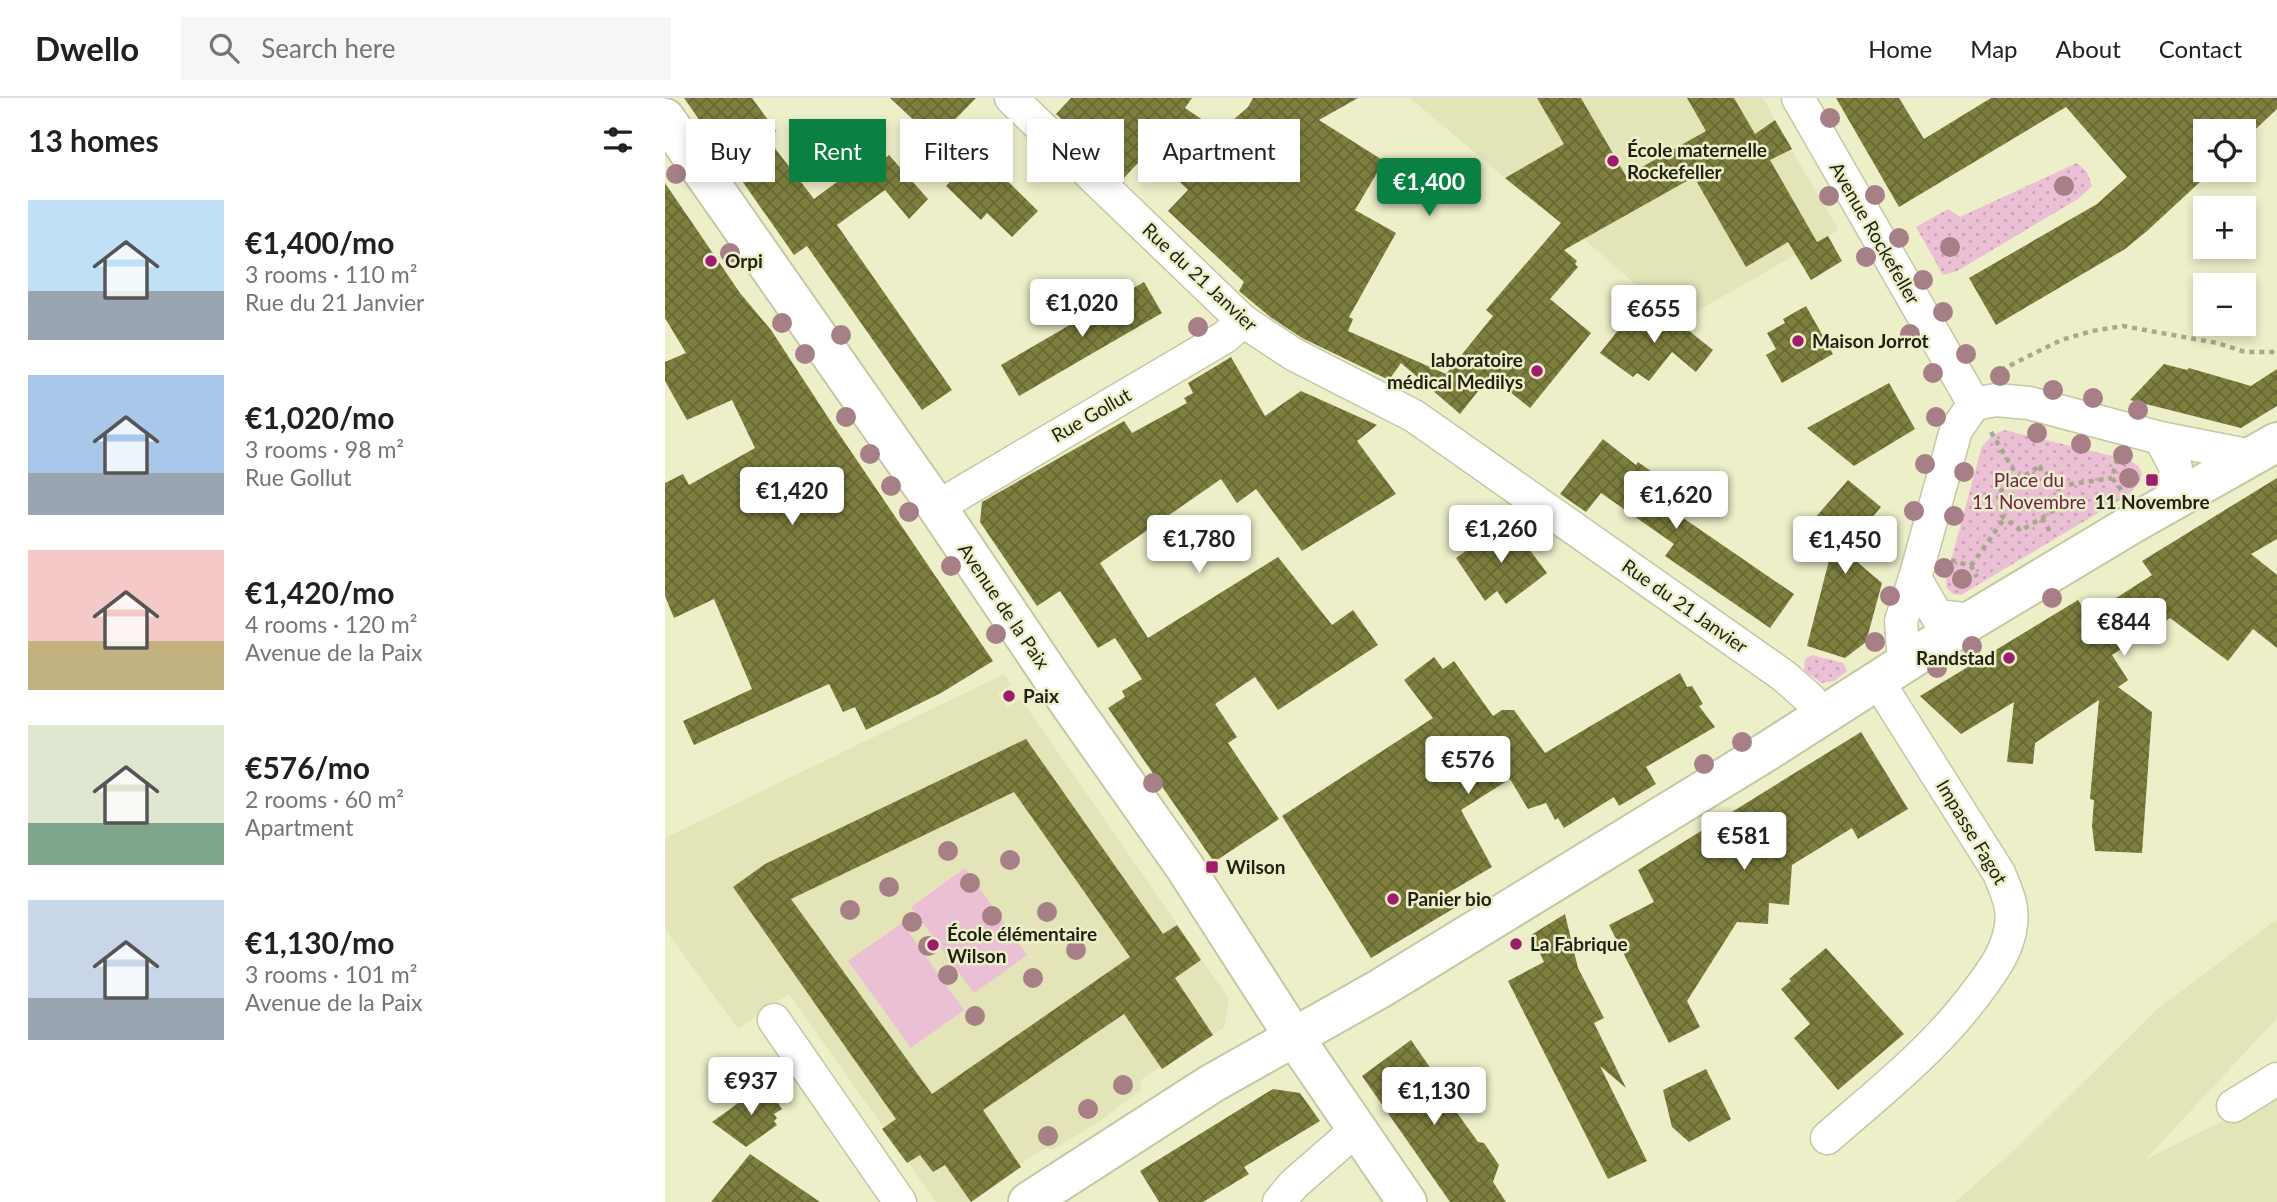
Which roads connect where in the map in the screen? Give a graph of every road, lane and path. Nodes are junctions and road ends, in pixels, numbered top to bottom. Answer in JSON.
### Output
{"nodes":[{"id":1,"x":1011,"y":98,"type":"edge"},
{"id":2,"x":1798,"y":98,"type":"edge"},
{"id":3,"x":665,"y":118,"type":"edge"},
{"id":4,"x":1243,"y":321,"type":"junction"},
{"id":5,"x":2277,"y":352,"type":"edge"},
{"id":6,"x":1997,"y":372,"type":"dead end"},
{"id":7,"x":1981,"y":417,"type":"junction"},
{"id":8,"x":2159,"y":438,"type":"junction"},
{"id":9,"x":2264,"y":449,"type":"edge"},
{"id":10,"x":2120,"y":452,"type":"dead end"},
{"id":11,"x":2112,"y":478,"type":"junction"},
{"id":12,"x":2019,"y":479,"type":"junction"},
{"id":13,"x":2059,"y":486,"type":"junction"},
{"id":14,"x":2129,"y":498,"type":"dead end"},
{"id":15,"x":2171,"y":502,"type":"junction"},
{"id":16,"x":937,"y":506,"type":"junction"},
{"id":17,"x":2004,"y":519,"type":"junction"},
{"id":18,"x":1948,"y":559,"type":"dead end"},
{"id":19,"x":1971,"y":566,"type":"junction"},
{"id":20,"x":1915,"y":578,"type":"junction"},
{"id":21,"x":1978,"y":579,"type":"dead end"},
{"id":22,"x":1972,"y":620,"type":"junction"},
{"id":23,"x":1891,"y":671,"type":"junction"},
{"id":24,"x":1822,"y":716,"type":"junction"},
{"id":25,"x":774,"y":1020,"type":"dead end"},
{"id":26,"x":1294,"y":1037,"type":"junction"},
{"id":27,"x":2277,"y":1079,"type":"edge"},
{"id":28,"x":2233,"y":1106,"type":"dead end"},
{"id":29,"x":1356,"y":1130,"type":"junction"},
{"id":30,"x":1827,"y":1138,"type":"dead end"},
{"id":31,"x":900,"y":1202,"type":"edge"},
{"id":32,"x":1028,"y":1202,"type":"edge"},
{"id":33,"x":1279,"y":1202,"type":"edge"},
{"id":34,"x":1408,"y":1202,"type":"edge"}],
"edges":[{"from":1,"to":4,"type":"street","name":"Rue du 21 Janvier"},
{"from":2,"to":7,"type":"street","name":"Avenue Rockefeller"},
{"from":3,"to":16,"type":"main road","name":"Avenue de la Paix"},
{"from":4,"to":16,"type":"street","name":"Rue Gollut"},
{"from":4,"to":24,"type":"street","name":"Rue du 21 Janvier"},
{"from":5,"to":6,"type":"path"},
{"from":7,"to":8,"type":"street"},
{"from":7,"to":12,"type":"path"},
{"from":7,"to":20,"type":"street"},
{"from":8,"to":9,"type":"street"},
{"from":8,"to":15,"type":"street"},
{"from":9,"to":15,"type":"main road"},
{"from":10,"to":11,"type":"path"},
{"from":11,"to":13,"type":"path"},
{"from":11,"to":14,"type":"path"},
{"from":12,"to":13,"type":"path"},
{"from":12,"to":17,"type":"path"},
{"from":13,"to":17,"type":"path"},
{"from":15,"to":22,"type":"main road"},
{"from":16,"to":26,"type":"main road","name":"Avenue de la Paix"},
{"from":17,"to":19,"type":"path"},
{"from":18,"to":19,"type":"path"},
{"from":19,"to":21,"type":"path"},
{"from":20,"to":22,"type":"street"},
{"from":20,"to":23,"type":"street"},
{"from":22,"to":23,"type":"main road"},
{"from":23,"to":24,"type":"main road"},
{"from":23,"to":30,"type":"street","name":"Impasse Fagot"},
{"from":24,"to":26,"type":"main road"},
{"from":25,"to":31,"type":"street"},
{"from":26,"to":29,"type":"main road","name":"Avenue de la Paix"},
{"from":26,"to":32,"type":"main road"},
{"from":27,"to":28,"type":"street"},
{"from":29,"to":33,"type":"street"},
{"from":29,"to":34,"type":"main road","name":"Avenue de la Paix"}]}
